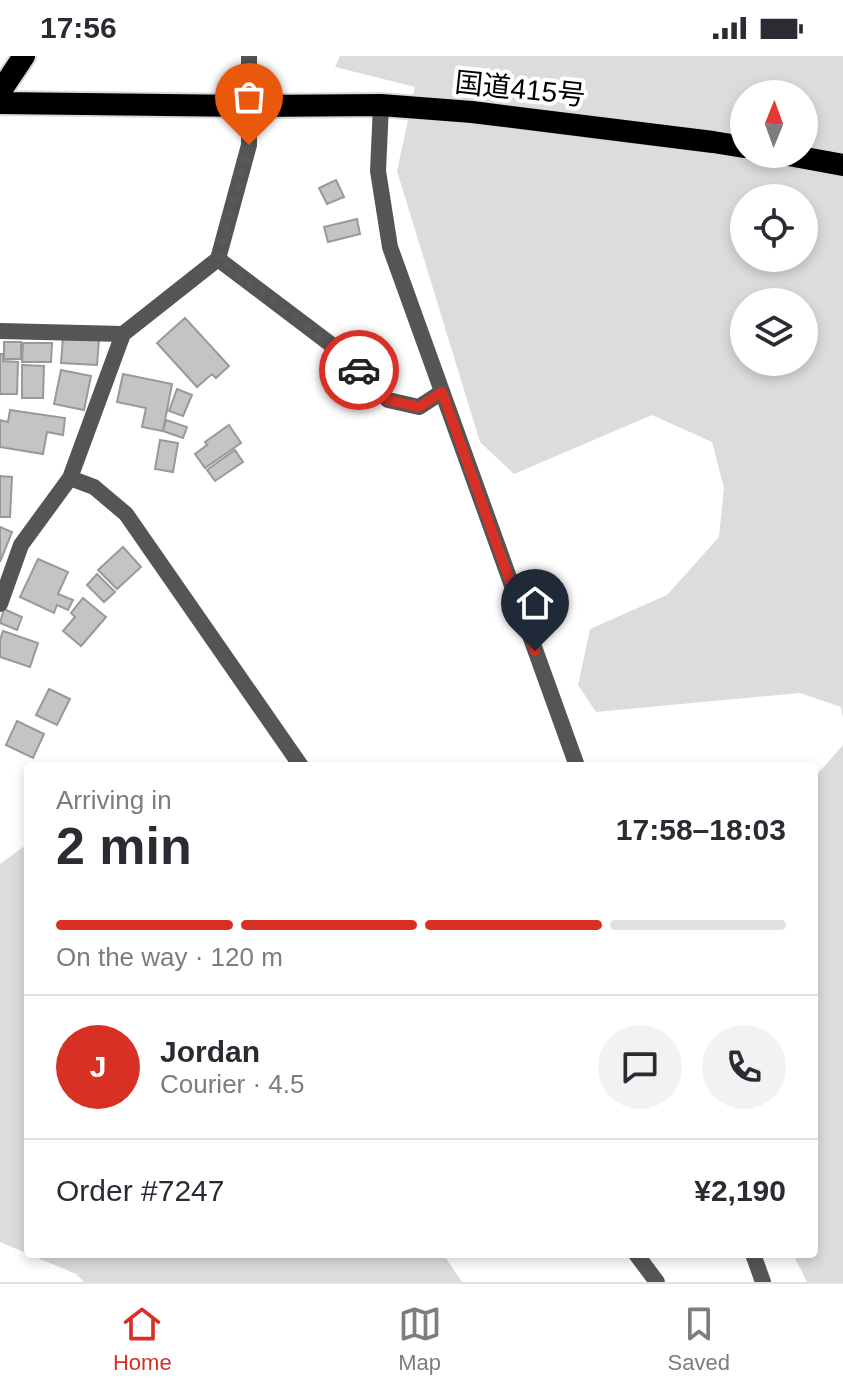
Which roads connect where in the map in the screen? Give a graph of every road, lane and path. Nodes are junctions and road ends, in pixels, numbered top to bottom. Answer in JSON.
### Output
{"nodes":[{"id":1,"x":24,"y":56,"type":"edge"},
{"id":2,"x":249,"y":56,"type":"edge"},
{"id":3,"x":0,"y":92,"type":"edge"},
{"id":4,"x":0,"y":103,"type":"edge"},
{"id":5,"x":381,"y":105,"type":"junction"},
{"id":6,"x":248,"y":106,"type":"junction"},
{"id":7,"x":730,"y":145,"type":"edge"},
{"id":8,"x":818,"y":160,"type":"edge"},
{"id":9,"x":843,"y":165,"type":"edge"},
{"id":10,"x":218,"y":259,"type":"junction"},
{"id":11,"x":0,"y":331,"type":"edge"},
{"id":12,"x":123,"y":334,"type":"junction"},
{"id":13,"x":442,"y":392,"type":"junction"},
{"id":14,"x":70,"y":478,"type":"junction"},
{"id":15,"x":0,"y":604,"type":"edge"},
{"id":16,"x":298,"y":762,"type":"edge"},
{"id":17,"x":576,"y":762,"type":"edge"},
{"id":18,"x":639,"y":1258,"type":"edge"},
{"id":19,"x":754,"y":1258,"type":"edge"},
{"id":20,"x":657,"y":1282,"type":"edge"},
{"id":21,"x":763,"y":1282,"type":"edge"}],
"edges":[{"from":1,"to":3,"type":"highway"},
{"from":2,"to":6,"type":"street"},
{"from":4,"to":6,"type":"highway","name":"国道415号"},
{"from":5,"to":6,"type":"highway","name":"国道415号"},
{"from":5,"to":7,"type":"highway","name":"国道415号"},
{"from":5,"to":13,"type":"street"},
{"from":6,"to":10,"type":"street"},
{"from":8,"to":9,"type":"highway"},
{"from":10,"to":12,"type":"street"},
{"from":10,"to":13,"type":"street"},
{"from":11,"to":12,"type":"street"},
{"from":12,"to":14,"type":"street"},
{"from":13,"to":17,"type":"street"},
{"from":14,"to":15,"type":"street"},
{"from":14,"to":16,"type":"street"},
{"from":18,"to":20,"type":"street"},
{"from":19,"to":21,"type":"street"}]}
